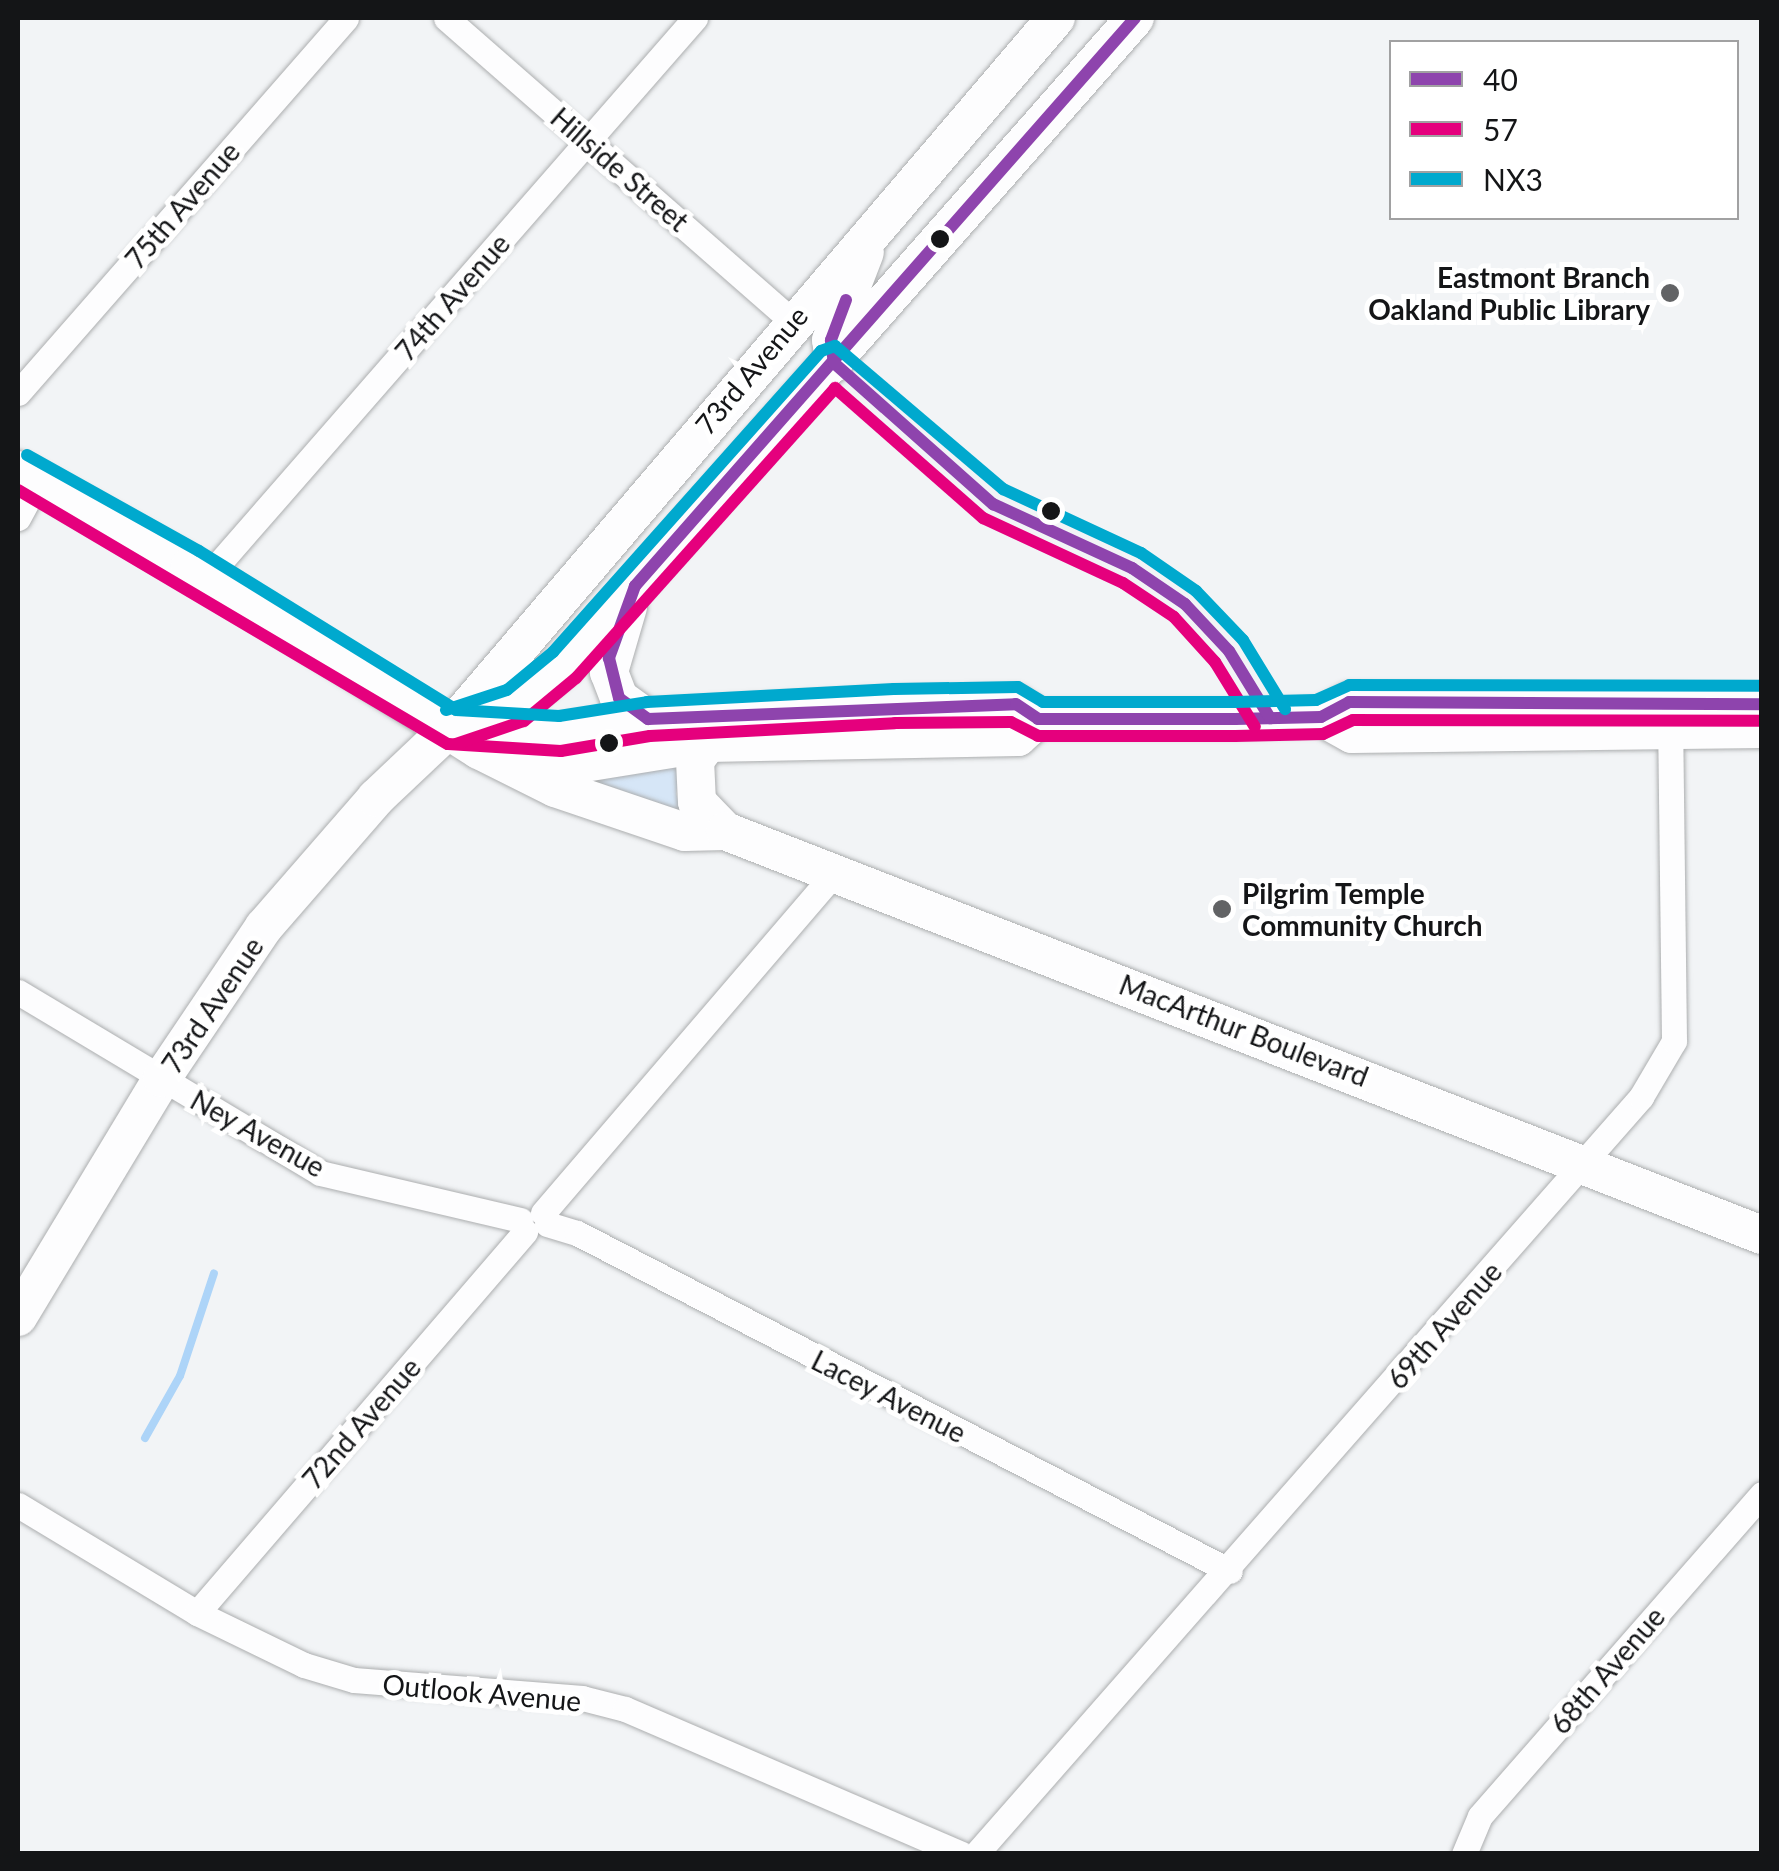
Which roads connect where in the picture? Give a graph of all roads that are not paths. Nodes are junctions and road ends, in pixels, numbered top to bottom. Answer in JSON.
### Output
{"nodes":[{"id":1,"x":346,"y":18,"type":"edge"},
{"id":2,"x":446,"y":18,"type":"edge"},
{"id":3,"x":696,"y":18,"type":"edge"},
{"id":4,"x":1056,"y":18,"type":"edge"},
{"id":5,"x":1134,"y":18,"type":"edge"},
{"id":6,"x":588,"y":141,"type":"junction"},
{"id":7,"x":875,"y":225,"type":"junction"},
{"id":8,"x":792,"y":322,"type":"junction"},
{"id":9,"x":834,"y":362,"type":"junction"},
{"id":10,"x":18,"y":393,"type":"edge"},
{"id":11,"x":28,"y":475,"type":"edge"},
{"id":12,"x":18,"y":518,"type":"edge"},
{"id":13,"x":208,"y":576,"type":"junction"},
{"id":14,"x":635,"y":586,"type":"junction"},
{"id":15,"x":1762,"y":704,"type":"edge"},
{"id":16,"x":1670,"y":716,"type":"junction"},
{"id":17,"x":1038,"y":718,"type":"junction"},
{"id":18,"x":648,"y":719,"type":"junction"},
{"id":19,"x":452,"y":728,"type":"junction"},
{"id":20,"x":1762,"y":729,"type":"edge"},
{"id":21,"x":708,"y":743,"type":"junction"},
{"id":22,"x":509,"y":764,"type":"junction"},
{"id":23,"x":725,"y":831,"type":"junction"},
{"id":24,"x":835,"y":872,"type":"junction"},
{"id":25,"x":18,"y":992,"type":"edge"},
{"id":26,"x":162,"y":1078,"type":"junction"},
{"id":27,"x":1584,"y":1164,"type":"junction"},
{"id":28,"x":534,"y":1222,"type":"junction"},
{"id":29,"x":1762,"y":1235,"type":"edge"},
{"id":30,"x":18,"y":1317,"type":"edge"},
{"id":31,"x":1762,"y":1494,"type":"edge"},
{"id":32,"x":18,"y":1505,"type":"edge"},
{"id":33,"x":1230,"y":1571,"type":"junction"},
{"id":34,"x":197,"y":1613,"type":"junction"},
{"id":35,"x":960,"y":1854,"type":"edge"},
{"id":36,"x":976,"y":1854,"type":"edge"},
{"id":37,"x":1464,"y":1854,"type":"edge"}],
"edges":[{"from":1,"to":10,"type":"street","name":"75th Avenue"},
{"from":2,"to":6,"type":"street","name":"Hillside Street"},
{"from":3,"to":6,"type":"street","name":"74th Avenue"},
{"from":4,"to":7,"type":"main road","name":"73rd Avenue"},
{"from":5,"to":9,"type":"main road","name":"73rd Avenue"},
{"from":6,"to":8,"type":"street","name":"Hillside Street"},
{"from":6,"to":13,"type":"street","name":"74th Avenue"},
{"from":7,"to":8,"type":"main road","name":"73rd Avenue"},
{"from":7,"to":9,"type":"main road"},
{"from":8,"to":19,"type":"main road","name":"73rd Avenue"},
{"from":9,"to":14,"type":"main road","name":"73rd Avenue"},
{"from":11,"to":12,"type":"street"},
{"from":11,"to":13,"type":"main road","name":"MacArthur Boulevard"},
{"from":13,"to":19,"type":"main road","name":"MacArthur Boulevard"},
{"from":14,"to":18,"type":"main road"},
{"from":14,"to":19,"type":"main road","name":"73rd Avenue"},
{"from":15,"to":16,"type":"main road"},
{"from":16,"to":17,"type":"main road"},
{"from":16,"to":20,"type":"main road"},
{"from":16,"to":27,"type":"street","name":"69th Avenue"},
{"from":17,"to":18,"type":"main road"},
{"from":17,"to":21,"type":"main road"},
{"from":18,"to":19,"type":"main road"},
{"from":19,"to":22,"type":"main road","name":"MacArthur Boulevard"},
{"from":19,"to":26,"type":"main road","name":"73rd Avenue"},
{"from":21,"to":22,"type":"main road"},
{"from":21,"to":23,"type":"main road"},
{"from":22,"to":23,"type":"main road","name":"MacArthur Boulevard"},
{"from":23,"to":24,"type":"main road","name":"MacArthur Boulevard"},
{"from":24,"to":27,"type":"main road","name":"MacArthur Boulevard"},
{"from":24,"to":28,"type":"street","name":"72nd Avenue"},
{"from":25,"to":26,"type":"street","name":"Ney Avenue"},
{"from":26,"to":28,"type":"street","name":"Ney Avenue"},
{"from":26,"to":30,"type":"main road","name":"73rd Avenue"},
{"from":27,"to":29,"type":"main road","name":"MacArthur Boulevard"},
{"from":27,"to":33,"type":"street","name":"69th Avenue"},
{"from":28,"to":33,"type":"street","name":"Lacey Avenue"},
{"from":28,"to":34,"type":"street","name":"72nd Avenue"},
{"from":31,"to":37,"type":"street","name":"68th Avenue"},
{"from":32,"to":34,"type":"street","name":"Outlook Avenue"},
{"from":33,"to":36,"type":"street","name":"69th Avenue"},
{"from":34,"to":35,"type":"street","name":"Outlook Avenue"}]}
